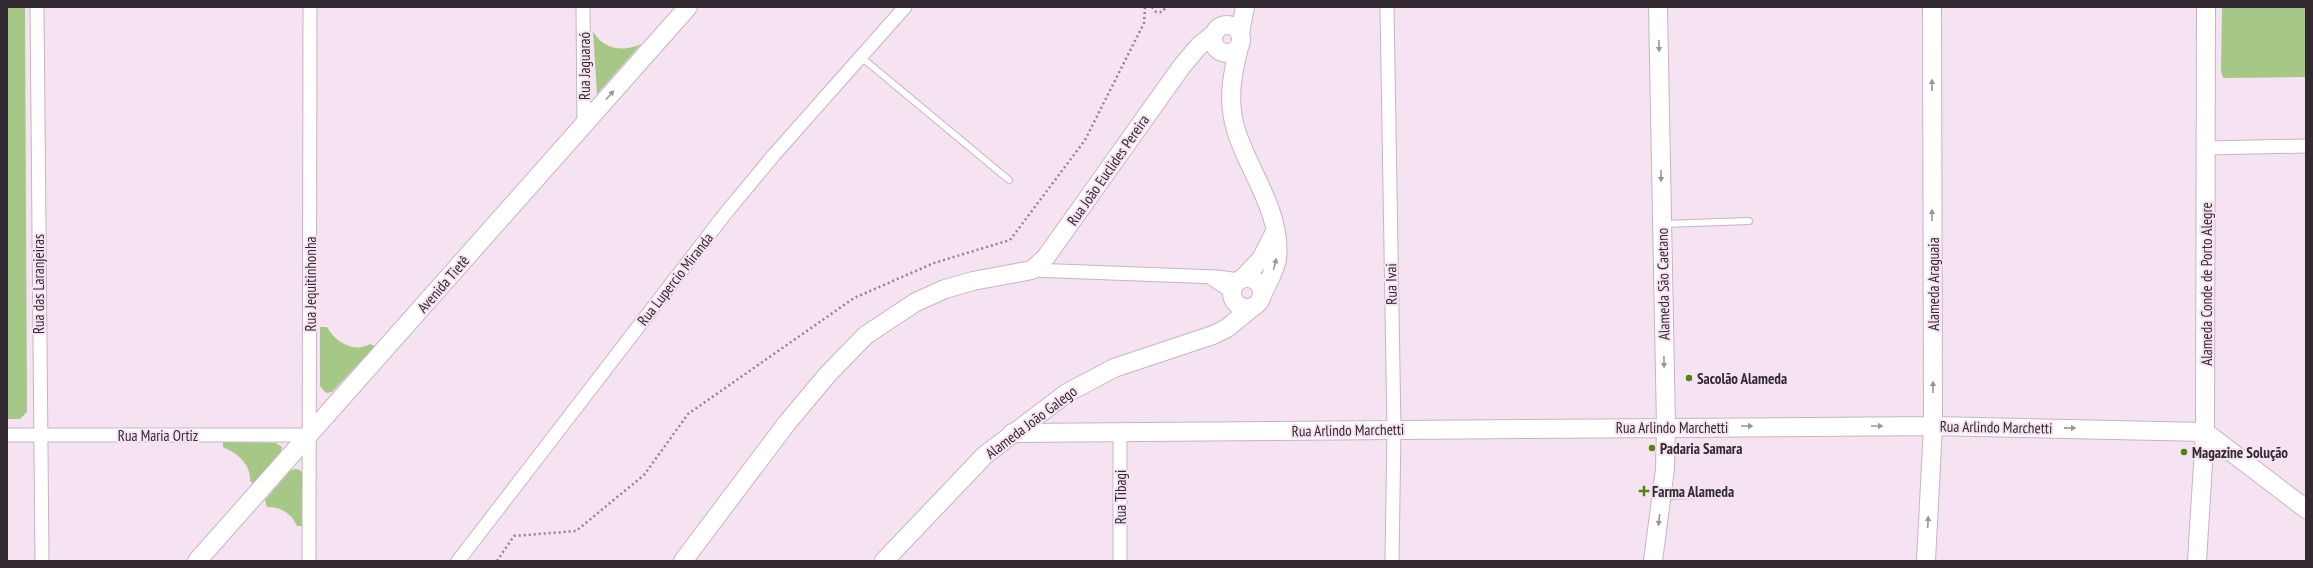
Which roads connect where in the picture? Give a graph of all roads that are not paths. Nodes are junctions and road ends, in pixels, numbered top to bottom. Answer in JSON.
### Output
{"nodes":[{"id":1,"x":37,"y":7,"type":"edge"},
{"id":2,"x":310,"y":7,"type":"edge"},
{"id":3,"x":584,"y":7,"type":"edge"},
{"id":4,"x":688,"y":7,"type":"edge"},
{"id":5,"x":905,"y":7,"type":"edge"},
{"id":6,"x":1241,"y":7,"type":"edge"},
{"id":7,"x":1245,"y":7,"type":"edge"},
{"id":8,"x":1387,"y":7,"type":"edge"},
{"id":9,"x":1658,"y":7,"type":"edge"},
{"id":10,"x":1932,"y":7,"type":"edge"},
{"id":11,"x":2206,"y":7,"type":"edge"},
{"id":12,"x":1226,"y":39,"type":"junction"},
{"id":13,"x":860,"y":57,"type":"junction"},
{"id":14,"x":584,"y":125,"type":"junction"},
{"id":15,"x":2306,"y":146,"type":"edge"},
{"id":16,"x":2206,"y":148,"type":"junction"},
{"id":17,"x":1008,"y":180,"type":"dead end"},
{"id":18,"x":1749,"y":221,"type":"dead end"},
{"id":19,"x":1661,"y":224,"type":"junction"},
{"id":20,"x":1276,"y":231,"type":"junction"},
{"id":21,"x":1032,"y":270,"type":"junction"},
{"id":22,"x":1237,"y":287,"type":"junction"},
{"id":23,"x":1257,"y":301,"type":"junction"},
{"id":24,"x":1213,"y":335,"type":"junction"},
{"id":25,"x":1933,"y":426,"type":"junction"},
{"id":26,"x":1666,"y":427,"type":"junction"},
{"id":27,"x":1394,"y":430,"type":"junction"},
{"id":28,"x":1120,"y":432,"type":"junction"},
{"id":29,"x":2205,"y":432,"type":"junction"},
{"id":30,"x":1012,"y":433,"type":"junction"},
{"id":31,"x":7,"y":435,"type":"edge"},
{"id":32,"x":39,"y":435,"type":"junction"},
{"id":33,"x":310,"y":435,"type":"junction"},
{"id":34,"x":1730,"y":494,"type":"dead end"},
{"id":35,"x":1662,"y":496,"type":"junction"},
{"id":36,"x":2306,"y":509,"type":"edge"},
{"id":37,"x":42,"y":561,"type":"edge"},
{"id":38,"x":197,"y":561,"type":"edge"},
{"id":39,"x":309,"y":561,"type":"edge"},
{"id":40,"x":458,"y":561,"type":"edge"},
{"id":41,"x":683,"y":561,"type":"edge"},
{"id":42,"x":884,"y":561,"type":"edge"},
{"id":43,"x":1120,"y":561,"type":"edge"},
{"id":44,"x":1392,"y":561,"type":"edge"},
{"id":45,"x":1654,"y":561,"type":"edge"},
{"id":46,"x":1926,"y":561,"type":"edge"},
{"id":47,"x":2197,"y":561,"type":"edge"}],
"edges":[{"from":1,"to":32,"type":"street","name":"Rua das Laranjeiras"},
{"from":2,"to":33,"type":"street","name":"Rua Jequitinhonha"},
{"from":3,"to":14,"type":"street","name":"Rua Jaguaraó"},
{"from":14,"to":4,"type":"street","name":"Avenida Tietê","one_way":true},
{"from":5,"to":13,"type":"street","name":"Rua Lupercio Miranda"},
{"from":6,"to":12,"type":"street"},
{"from":7,"to":12,"type":"street"},
{"from":8,"to":27,"type":"street","name":"Rua Ivai"},
{"from":9,"to":19,"type":"street","name":"Alameda São Caetano","one_way":true},
{"from":25,"to":10,"type":"street","name":"Alameda Araguaia","one_way":true},
{"from":11,"to":16,"type":"street","name":"Alameda Conde de Porto Alegre"},
{"from":12,"to":20,"type":"street","name":"Alameda João Galego"},
{"from":12,"to":21,"type":"street","name":"Rua João Euclides Pereira"},
{"from":13,"to":17,"type":"lane"},
{"from":13,"to":40,"type":"street","name":"Rua Lupercio Miranda"},
{"from":14,"to":33,"type":"street","name":"Avenida Tietê"},
{"from":15,"to":16,"type":"street"},
{"from":16,"to":29,"type":"street","name":"Alameda Conde de Porto Alegre"},
{"from":18,"to":19,"type":"lane"},
{"from":19,"to":26,"type":"street","name":"Alameda São Caetano","one_way":true},
{"from":20,"to":22,"type":"street"},
{"from":23,"to":20,"type":"street","name":"Alameda João Galego","one_way":true},
{"from":21,"to":22,"type":"street"},
{"from":21,"to":41,"type":"street"},
{"from":22,"to":23,"type":"street"},
{"from":22,"to":23,"type":"street"},
{"from":22,"to":24,"type":"street"},
{"from":23,"to":24,"type":"street","name":"Alameda João Galego"},
{"from":24,"to":30,"type":"street","name":"Alameda João Galego"},
{"from":26,"to":25,"type":"street","name":"Rua Arlindo Marchetti","one_way":true},
{"from":25,"to":29,"type":"street","name":"Rua Arlindo Marchetti","one_way":true},
{"from":46,"to":25,"type":"street","name":"Alameda Araguaia","one_way":true},
{"from":26,"to":27,"type":"street","name":"Rua Arlindo Marchetti"},
{"from":26,"to":35,"type":"street","name":"Alameda São Caetano"},
{"from":27,"to":28,"type":"street","name":"Rua Arlindo Marchetti"},
{"from":27,"to":44,"type":"street","name":"Rua Ivai"},
{"from":28,"to":30,"type":"street","name":"Rua Arlindo Marchetti"},
{"from":28,"to":43,"type":"street","name":"Rua Tibagi"},
{"from":29,"to":36,"type":"street"},
{"from":29,"to":47,"type":"street","name":"Alameda Conde de Porto Alegre"},
{"from":30,"to":42,"type":"street","name":"Alameda João Galego"},
{"from":31,"to":32,"type":"street","name":"Rua Maria Ortiz"},
{"from":32,"to":33,"type":"street","name":"Rua Maria Ortiz"},
{"from":32,"to":37,"type":"street","name":"Rua das Laranjeiras"},
{"from":33,"to":38,"type":"street","name":"Avenida Tietê"},
{"from":33,"to":39,"type":"street","name":"Rua Jequitinhonha"},
{"from":34,"to":35,"type":"lane"},
{"from":35,"to":45,"type":"street","name":"Alameda São Caetano","one_way":true}]}
